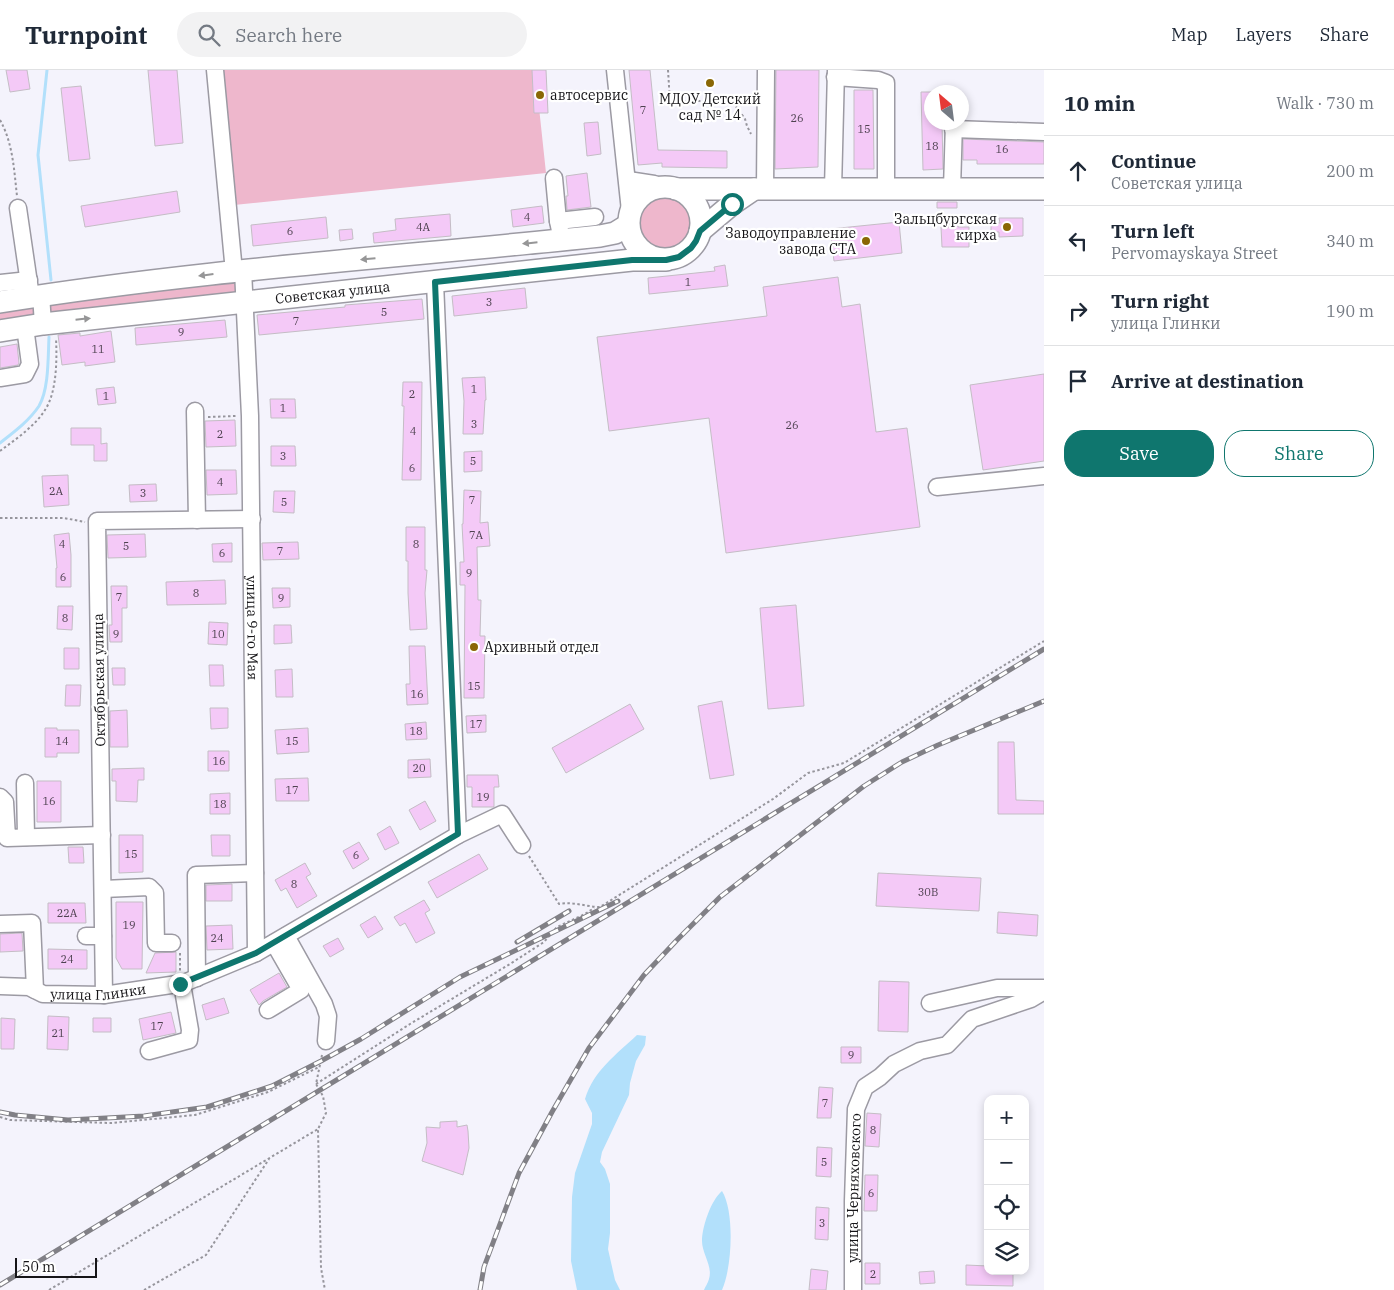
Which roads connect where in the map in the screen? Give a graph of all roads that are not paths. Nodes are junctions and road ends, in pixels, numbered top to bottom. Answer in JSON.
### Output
{"nodes":[{"id":1,"x":215,"y":70,"type":"edge"},
{"id":2,"x":615,"y":70,"type":"edge"},
{"id":3,"x":766,"y":70,"type":"edge"},
{"id":4,"x":835,"y":74,"type":"edge"},
{"id":5,"x":969,"y":127,"type":"edge"},
{"id":6,"x":954,"y":130,"type":"edge"},
{"id":7,"x":1044,"y":132,"type":"edge"},
{"id":8,"x":554,"y":178,"type":"dead end"},
{"id":9,"x":628,"y":180,"type":"junction"},
{"id":10,"x":671,"y":188,"type":"junction"},
{"id":11,"x":886,"y":188,"type":"junction"},
{"id":12,"x":952,"y":188,"type":"junction"},
{"id":13,"x":1044,"y":188,"type":"edge"},
{"id":14,"x":759,"y":189,"type":"junction"},
{"id":15,"x":833,"y":189,"type":"junction"},
{"id":16,"x":18,"y":208,"type":"road end"},
{"id":17,"x":595,"y":217,"type":"dead end"},
{"id":18,"x":629,"y":218,"type":"junction"},
{"id":19,"x":560,"y":230,"type":"junction"},
{"id":20,"x":700,"y":231,"type":"junction"},
{"id":21,"x":666,"y":260,"type":"junction"},
{"id":22,"x":238,"y":271,"type":"junction"},
{"id":23,"x":435,"y":282,"type":"junction"},
{"id":24,"x":0,"y":283,"type":"edge"},
{"id":25,"x":33,"y":291,"type":"junction"},
{"id":26,"x":0,"y":302,"type":"edge"},
{"id":27,"x":244,"y":302,"type":"junction"},
{"id":28,"x":41,"y":324,"type":"junction"},
{"id":29,"x":0,"y":331,"type":"edge"},
{"id":30,"x":0,"y":378,"type":"edge"},
{"id":31,"x":195,"y":414,"type":"road end"},
{"id":32,"x":1044,"y":476,"type":"edge"},
{"id":33,"x":937,"y":488,"type":"dead end"},
{"id":34,"x":252,"y":519,"type":"junction"},
{"id":35,"x":197,"y":520,"type":"junction"},
{"id":36,"x":25,"y":783,"type":"dead end"},
{"id":37,"x":0,"y":797,"type":"edge"},
{"id":38,"x":458,"y":834,"type":"junction"},
{"id":39,"x":102,"y":835,"type":"junction"},
{"id":40,"x":26,"y":837,"type":"junction"},
{"id":41,"x":522,"y":845,"type":"road end"},
{"id":42,"x":255,"y":873,"type":"junction"},
{"id":43,"x":103,"y":889,"type":"junction"},
{"id":44,"x":0,"y":924,"type":"edge"},
{"id":45,"x":86,"y":936,"type":"dead end"},
{"id":46,"x":103,"y":936,"type":"junction"},
{"id":47,"x":280,"y":939,"type":"junction"},
{"id":48,"x":172,"y":943,"type":"road end"},
{"id":49,"x":256,"y":953,"type":"junction"},
{"id":50,"x":186,"y":982,"type":"junction"},
{"id":51,"x":0,"y":986,"type":"edge"},
{"id":52,"x":34,"y":990,"type":"junction"},
{"id":53,"x":1044,"y":990,"type":"edge"},
{"id":54,"x":104,"y":995,"type":"junction"},
{"id":55,"x":930,"y":1003,"type":"dead end"},
{"id":56,"x":268,"y":1010,"type":"dead end"},
{"id":57,"x":326,"y":1040,"type":"road end"},
{"id":58,"x":149,"y":1051,"type":"dead end"},
{"id":59,"x":853,"y":1290,"type":"edge"}],
"edges":[{"from":1,"to":22,"type":"street","name":"улица 9-го Мая"},
{"from":2,"to":9,"type":"street"},
{"from":3,"to":14,"type":"street"},
{"from":4,"to":11,"type":"street"},
{"from":4,"to":15,"type":"street"},
{"from":5,"to":7,"type":"street"},
{"from":6,"to":12,"type":"street"},
{"from":8,"to":19,"type":"street"},
{"from":9,"to":10,"type":"street"},
{"from":9,"to":18,"type":"street"},
{"from":10,"to":14,"type":"main road"},
{"from":10,"to":18,"type":"main road"},
{"from":10,"to":20,"type":"main road"},
{"from":11,"to":12,"type":"main road"},
{"from":11,"to":15,"type":"main road"},
{"from":12,"to":13,"type":"main road"},
{"from":14,"to":15,"type":"main road"},
{"from":14,"to":20,"type":"main road","name":"Советская улица"},
{"from":16,"to":25,"type":"street"},
{"from":17,"to":19,"type":"street"},
{"from":18,"to":19,"type":"main road"},
{"from":18,"to":21,"type":"main road"},
{"from":19,"to":22,"type":"main road","one_way":true},
{"from":20,"to":21,"type":"main road","name":"Советская улица"},
{"from":21,"to":23,"type":"main road","name":"Советская улица"},
{"from":22,"to":25,"type":"main road","one_way":true},
{"from":22,"to":27,"type":"street","name":"улица 9-го Мая"},
{"from":23,"to":27,"type":"main road","name":"Советская улица"},
{"from":23,"to":38,"type":"street"},
{"from":24,"to":25,"type":"street"},
{"from":25,"to":26,"type":"main road"},
{"from":25,"to":28,"type":"street"},
{"from":28,"to":27,"type":"main road","name":"Советская улица","one_way":true},
{"from":27,"to":34,"type":"street","name":"улица 9-го Мая"},
{"from":28,"to":29,"type":"main road","name":"Советская улица"},
{"from":28,"to":30,"type":"street"},
{"from":31,"to":35,"type":"street"},
{"from":32,"to":33,"type":"street"},
{"from":34,"to":35,"type":"street"},
{"from":34,"to":42,"type":"street","name":"улица 9-го Мая"},
{"from":35,"to":39,"type":"street","name":"Октябрьская улица"},
{"from":36,"to":40,"type":"street"},
{"from":37,"to":40,"type":"street"},
{"from":38,"to":41,"type":"street","name":"улица Глинки"},
{"from":38,"to":47,"type":"street","name":"улица Глинки"},
{"from":39,"to":40,"type":"street"},
{"from":39,"to":43,"type":"street","name":"Октябрьская улица"},
{"from":42,"to":49,"type":"street","name":"улица 9-го Мая"},
{"from":42,"to":50,"type":"street"},
{"from":43,"to":46,"type":"street","name":"Октябрьская улица"},
{"from":43,"to":48,"type":"street"},
{"from":44,"to":52,"type":"street"},
{"from":45,"to":46,"type":"street"},
{"from":46,"to":54,"type":"street","name":"Октябрьская улица"},
{"from":47,"to":49,"type":"street","name":"улица Глинки"},
{"from":47,"to":56,"type":"street"},
{"from":47,"to":57,"type":"street"},
{"from":49,"to":50,"type":"street","name":"улица Глинки"},
{"from":50,"to":54,"type":"street","name":"улица Глинки"},
{"from":50,"to":58,"type":"street"},
{"from":51,"to":52,"type":"street","name":"улица Глинки"},
{"from":52,"to":54,"type":"street","name":"улица Глинки"},
{"from":53,"to":55,"type":"street"},
{"from":53,"to":59,"type":"street","name":"улица Черняховского"}]}
